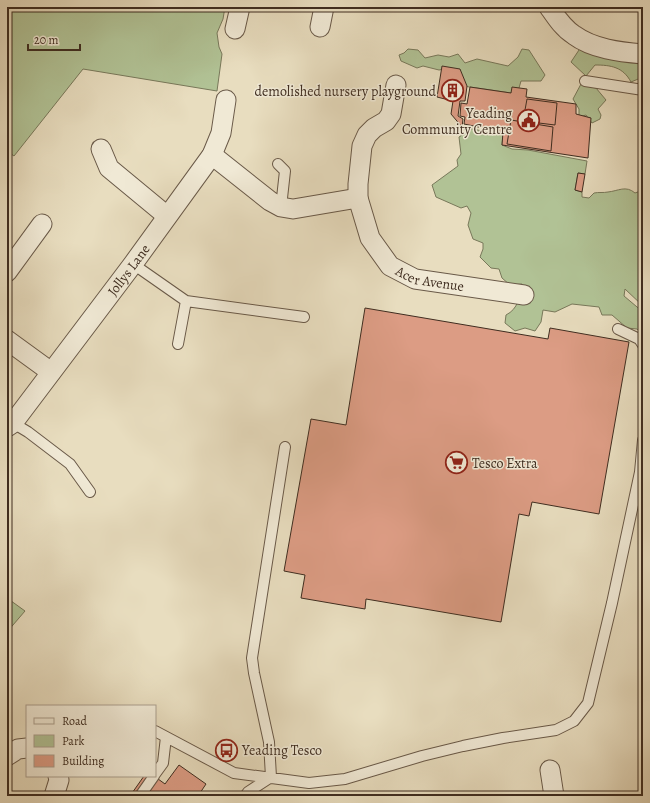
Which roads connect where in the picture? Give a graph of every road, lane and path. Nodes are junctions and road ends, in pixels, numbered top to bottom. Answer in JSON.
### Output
{"nodes":[{"id":1,"x":240,"y":7,"type":"edge"},
{"id":2,"x":324,"y":7,"type":"edge"},
{"id":3,"x":549,"y":7,"type":"edge"},
{"id":4,"x":320,"y":27,"type":"dead end"},
{"id":5,"x":236,"y":29,"type":"dead end"},
{"id":6,"x":643,"y":54,"type":"edge"},
{"id":7,"x":585,"y":81,"type":"dead end"},
{"id":8,"x":396,"y":85,"type":"dead end"},
{"id":9,"x":643,"y":90,"type":"edge"},
{"id":10,"x":226,"y":100,"type":"dead end"},
{"id":11,"x":101,"y":149,"type":"dead end"},
{"id":12,"x":212,"y":155,"type":"junction"},
{"id":13,"x":278,"y":164,"type":"dead end"},
{"id":14,"x":358,"y":198,"type":"junction"},
{"id":15,"x":281,"y":207,"type":"junction"},
{"id":16,"x":167,"y":216,"type":"junction"},
{"id":17,"x":42,"y":224,"type":"dead end"},
{"id":18,"x":133,"y":264,"type":"junction"},
{"id":19,"x":7,"y":272,"type":"edge"},
{"id":20,"x":524,"y":295,"type":"dead end"},
{"id":21,"x":186,"y":301,"type":"junction"},
{"id":22,"x":304,"y":317,"type":"dead end"},
{"id":23,"x":618,"y":329,"type":"dead end"},
{"id":24,"x":7,"y":340,"type":"edge"},
{"id":25,"x":178,"y":344,"type":"dead end"},
{"id":26,"x":643,"y":345,"type":"edge"},
{"id":27,"x":51,"y":372,"type":"junction"},
{"id":28,"x":10,"y":425,"type":"edge"},
{"id":29,"x":643,"y":440,"type":"edge"},
{"id":30,"x":285,"y":447,"type":"dead end"},
{"id":31,"x":90,"y":492,"type":"dead end"},
{"id":32,"x":156,"y":732,"type":"edge"},
{"id":33,"x":166,"y":737,"type":"junction"},
{"id":34,"x":26,"y":748,"type":"edge"},
{"id":35,"x":7,"y":756,"type":"edge"},
{"id":36,"x":550,"y":770,"type":"dead end"},
{"id":37,"x":156,"y":772,"type":"edge"},
{"id":38,"x":58,"y":777,"type":"edge"},
{"id":39,"x":153,"y":777,"type":"edge"},
{"id":40,"x":271,"y":777,"type":"junction"},
{"id":41,"x":54,"y":796,"type":"edge"},
{"id":42,"x":140,"y":796,"type":"edge"},
{"id":43,"x":245,"y":796,"type":"edge"},
{"id":44,"x":554,"y":796,"type":"edge"}],
"edges":[{"from":1,"to":5,"type":"street"},
{"from":2,"to":4,"type":"street"},
{"from":3,"to":6,"type":"street"},
{"from":7,"to":9,"type":"lane"},
{"from":8,"to":14,"type":"street","name":"Acer Avenue"},
{"from":10,"to":12,"type":"street","name":"Jollys Lane"},
{"from":11,"to":16,"type":"street"},
{"from":12,"to":15,"type":"street"},
{"from":12,"to":16,"type":"street","name":"Jollys Lane"},
{"from":13,"to":15,"type":"lane"},
{"from":14,"to":15,"type":"street"},
{"from":14,"to":20,"type":"street","name":"Acer Avenue"},
{"from":16,"to":18,"type":"street","name":"Jollys Lane"},
{"from":17,"to":19,"type":"street"},
{"from":18,"to":21,"type":"lane"},
{"from":18,"to":27,"type":"street","name":"Jollys Lane"},
{"from":21,"to":22,"type":"lane"},
{"from":21,"to":25,"type":"lane"},
{"from":23,"to":26,"type":"lane"},
{"from":24,"to":27,"type":"street"},
{"from":27,"to":28,"type":"street","name":"Jollys Lane"},
{"from":28,"to":31,"type":"lane"},
{"from":29,"to":40,"type":"lane"},
{"from":30,"to":40,"type":"lane"},
{"from":32,"to":33,"type":"lane"},
{"from":33,"to":37,"type":"lane"},
{"from":33,"to":40,"type":"lane"},
{"from":34,"to":35,"type":"street"},
{"from":36,"to":44,"type":"street"},
{"from":38,"to":41,"type":"street"},
{"from":39,"to":42,"type":"lane"},
{"from":40,"to":43,"type":"lane"}]}
